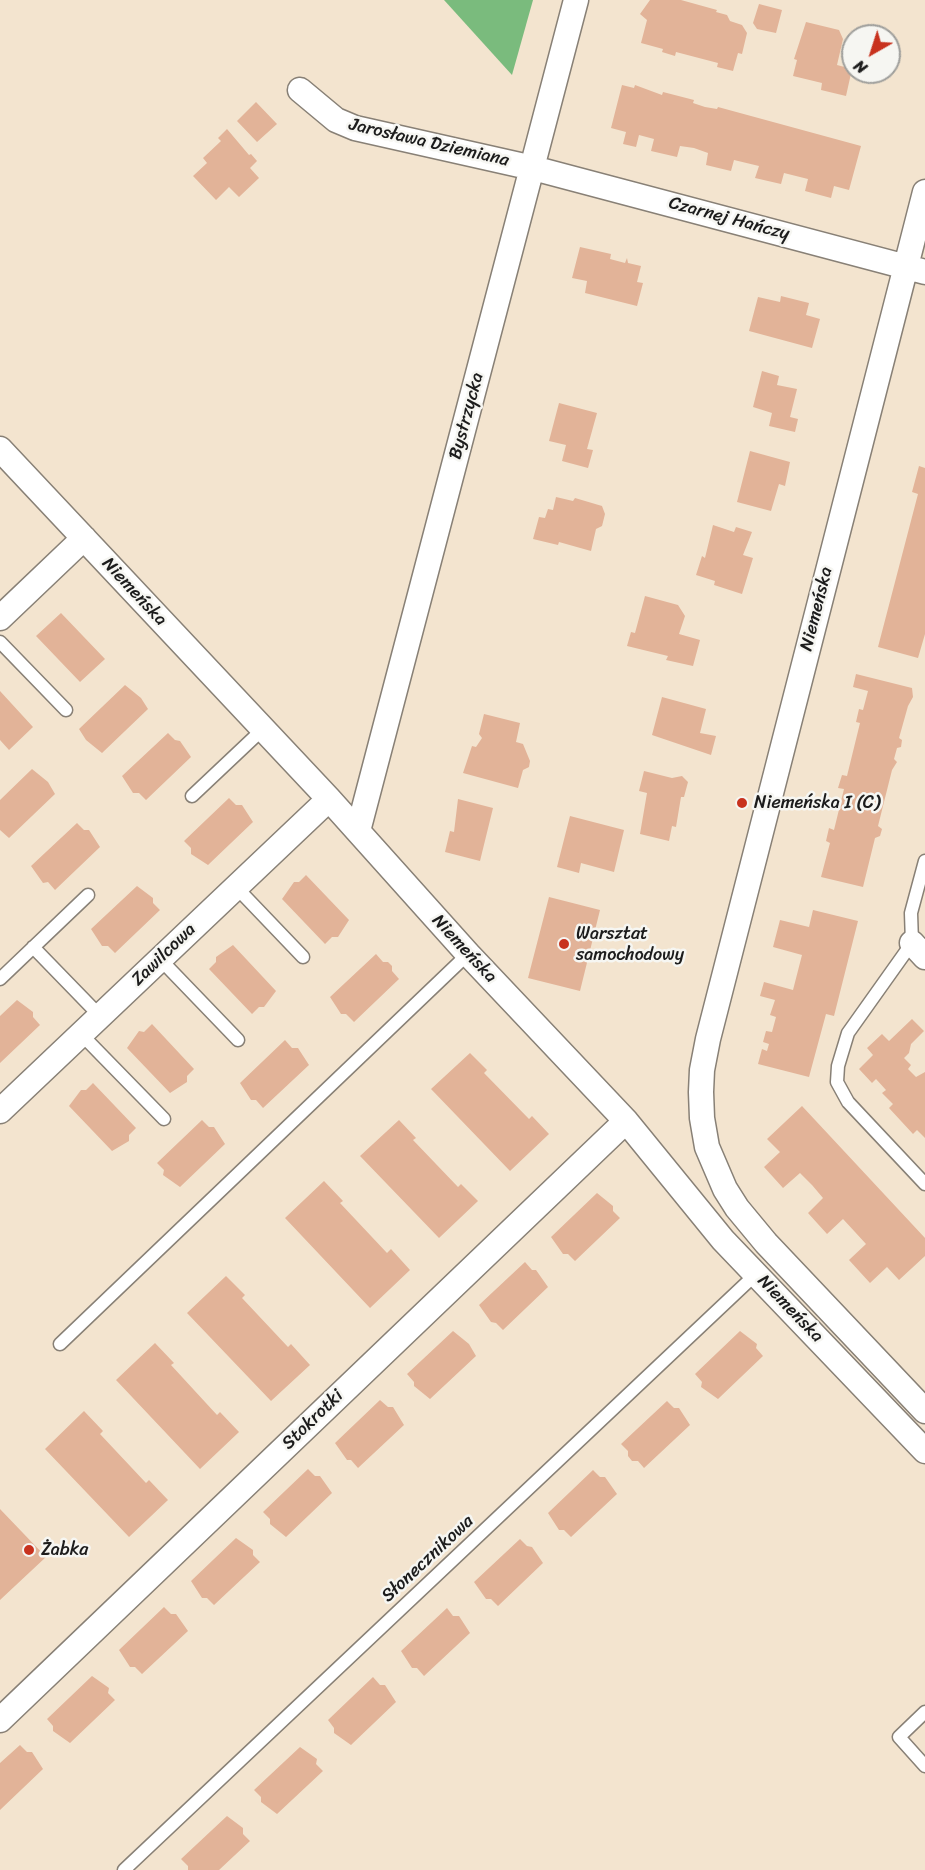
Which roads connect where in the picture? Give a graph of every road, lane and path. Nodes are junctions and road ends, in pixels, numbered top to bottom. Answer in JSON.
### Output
{"nodes":[{"id":1,"x":576,"y":0,"type":"edge"},
{"id":2,"x":300,"y":90,"type":"dead end"},
{"id":3,"x":533,"y":168,"type":"junction"},
{"id":4,"x":925,"y":192,"type":"edge"},
{"id":5,"x":916,"y":269,"type":"edge"},
{"id":6,"x":0,"y":449,"type":"edge"},
{"id":7,"x":84,"y":538,"type":"junction"},
{"id":8,"x":0,"y":618,"type":"edge"},
{"id":9,"x":0,"y":642,"type":"edge"},
{"id":10,"x":66,"y":710,"type":"dead end"},
{"id":11,"x":262,"y":729,"type":"junction"},
{"id":12,"x":192,"y":795,"type":"dead end"},
{"id":13,"x":329,"y":799,"type":"junction"},
{"id":14,"x":358,"y":831,"type":"junction"},
{"id":15,"x":925,"y":861,"type":"edge"},
{"id":16,"x":236,"y":887,"type":"junction"},
{"id":17,"x":87,"y":895,"type":"dead end"},
{"id":18,"x":33,"y":947,"type":"junction"},
{"id":19,"x":919,"y":950,"type":"edge"},
{"id":20,"x":468,"y":954,"type":"junction"},
{"id":21,"x":303,"y":957,"type":"dead end"},
{"id":22,"x":160,"y":959,"type":"junction"},
{"id":23,"x":0,"y":979,"type":"edge"},
{"id":24,"x":100,"y":1016,"type":"junction"},
{"id":25,"x":81,"y":1034,"type":"junction"},
{"id":26,"x":238,"y":1040,"type":"dead end"},
{"id":27,"x":0,"y":1111,"type":"edge"},
{"id":28,"x":164,"y":1119,"type":"dead end"},
{"id":29,"x":626,"y":1121,"type":"junction"},
{"id":30,"x":925,"y":1184,"type":"edge"},
{"id":31,"x":756,"y":1274,"type":"junction"},
{"id":32,"x":60,"y":1344,"type":"dead end"},
{"id":33,"x":925,"y":1411,"type":"edge"},
{"id":34,"x":925,"y":1451,"type":"edge"},
{"id":35,"x":925,"y":1712,"type":"edge"},
{"id":36,"x":0,"y":1720,"type":"edge"},
{"id":37,"x":925,"y":1766,"type":"edge"},
{"id":38,"x":124,"y":1870,"type":"edge"}],
"edges":[{"from":1,"to":3,"type":"street","name":"Bystrzycka"},
{"from":2,"to":3,"type":"street","name":"Jarosława Dziemiana"},
{"from":3,"to":5,"type":"street","name":"Czarnej Hańczy"},
{"from":3,"to":14,"type":"street","name":"Bystrzycka"},
{"from":4,"to":5,"type":"street","name":"Niemeńska"},
{"from":5,"to":33,"type":"street","name":"Niemeńska"},
{"from":6,"to":7,"type":"street","name":"Niemeńska"},
{"from":7,"to":8,"type":"street"},
{"from":7,"to":11,"type":"street","name":"Niemeńska"},
{"from":9,"to":10,"type":"lane"},
{"from":11,"to":12,"type":"lane"},
{"from":11,"to":13,"type":"street","name":"Niemeńska"},
{"from":13,"to":14,"type":"street","name":"Niemeńska"},
{"from":13,"to":16,"type":"street","name":"Zawilcowa"},
{"from":14,"to":20,"type":"street","name":"Niemeńska"},
{"from":15,"to":19,"type":"lane"},
{"from":16,"to":21,"type":"lane"},
{"from":16,"to":22,"type":"street","name":"Zawilcowa"},
{"from":17,"to":18,"type":"lane"},
{"from":18,"to":23,"type":"lane"},
{"from":18,"to":24,"type":"lane"},
{"from":19,"to":30,"type":"lane"},
{"from":20,"to":29,"type":"street","name":"Niemeńska"},
{"from":20,"to":32,"type":"lane"},
{"from":22,"to":24,"type":"street","name":"Zawilcowa"},
{"from":22,"to":26,"type":"lane"},
{"from":24,"to":25,"type":"street","name":"Zawilcowa"},
{"from":25,"to":27,"type":"street","name":"Zawilcowa"},
{"from":25,"to":28,"type":"lane"},
{"from":29,"to":31,"type":"street","name":"Niemeńska"},
{"from":29,"to":36,"type":"street","name":"Stokrotki"},
{"from":31,"to":34,"type":"street","name":"Niemeńska"},
{"from":31,"to":38,"type":"lane","name":"Słonecznikowa"},
{"from":35,"to":37,"type":"lane"}]}
